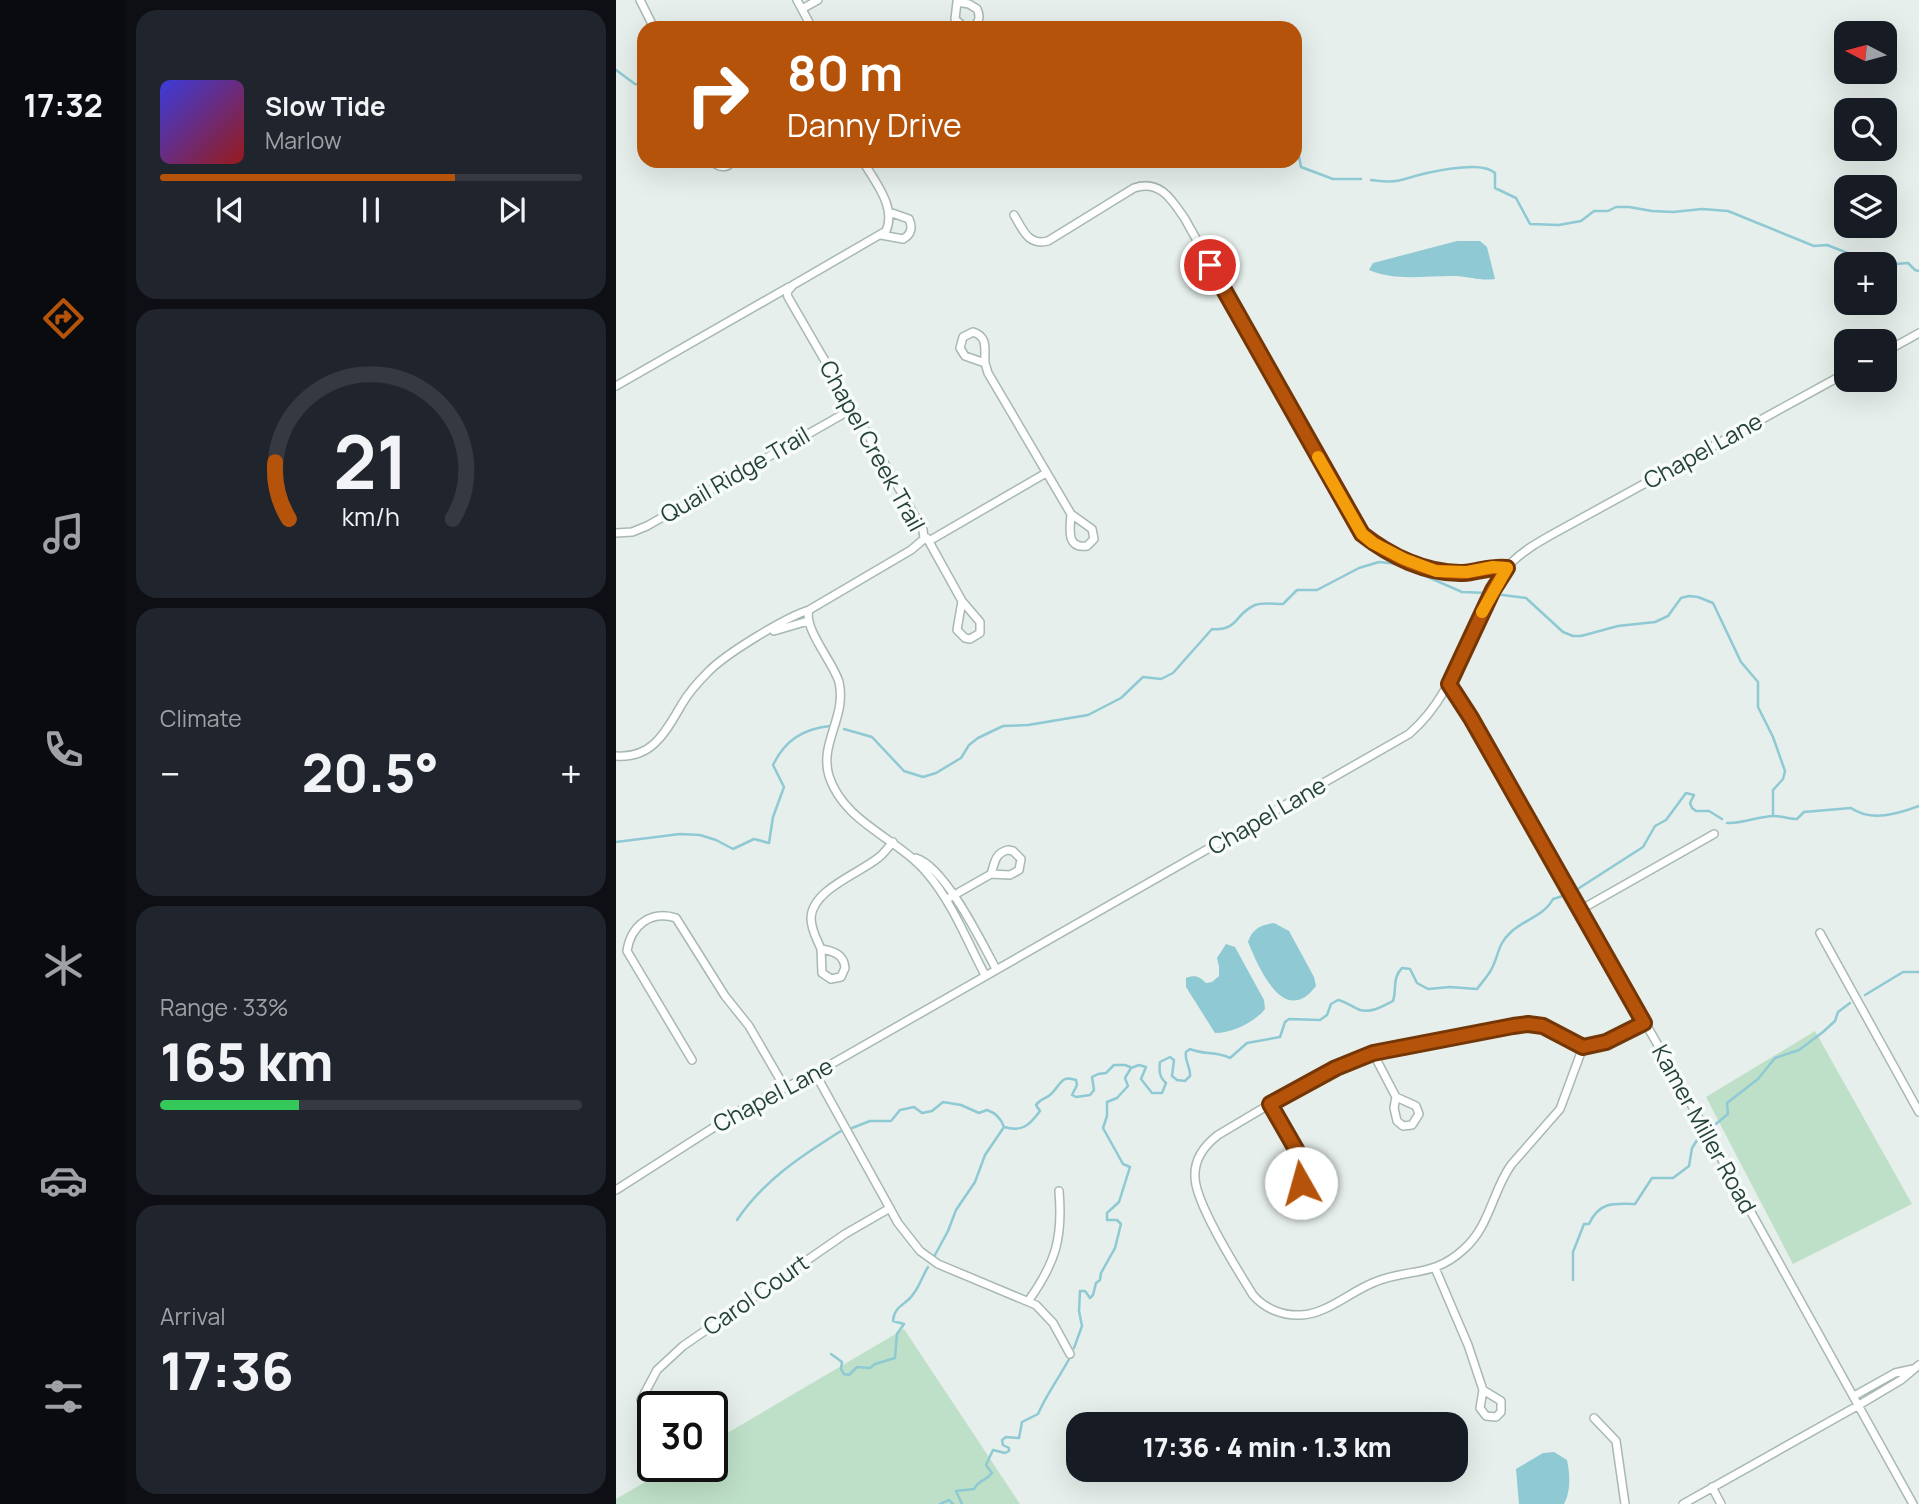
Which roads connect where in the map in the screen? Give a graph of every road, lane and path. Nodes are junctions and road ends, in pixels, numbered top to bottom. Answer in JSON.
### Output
{"nodes":[{"id":1,"x":640,"y":0,"type":"edge"},
{"id":2,"x":797,"y":0,"type":"edge"},
{"id":3,"x":818,"y":0,"type":"edge"},
{"id":4,"x":957,"y":1,"type":"edge"},
{"id":5,"x":802,"y":9,"type":"junction"},
{"id":6,"x":650,"y":21,"type":"edge"},
{"id":7,"x":808,"y":21,"type":"edge"},
{"id":8,"x":957,"y":21,"type":"edge"},
{"id":9,"x":978,"y":21,"type":"edge"},
{"id":10,"x":867,"y":168,"type":"edge"},
{"id":11,"x":889,"y":212,"type":"junction"},
{"id":12,"x":1014,"y":215,"type":"dead end"},
{"id":13,"x":881,"y":235,"type":"junction"},
{"id":14,"x":793,"y":285,"type":"junction"},
{"id":15,"x":1919,"y":333,"type":"edge"},
{"id":16,"x":1897,"y":345,"type":"edge"},
{"id":17,"x":985,"y":363,"type":"junction"},
{"id":18,"x":1834,"y":380,"type":"edge"},
{"id":19,"x":616,"y":386,"type":"edge"},
{"id":20,"x":852,"y":409,"type":"junction"},
{"id":21,"x":1046,"y":473,"type":"junction"},
{"id":22,"x":1071,"y":514,"type":"junction"},
{"id":23,"x":923,"y":530,"type":"junction"},
{"id":24,"x":616,"y":533,"type":"edge"},
{"id":25,"x":929,"y":541,"type":"junction"},
{"id":26,"x":1507,"y":568,"type":"junction"},
{"id":27,"x":962,"y":601,"type":"junction"},
{"id":28,"x":810,"y":610,"type":"junction"},
{"id":29,"x":808,"y":621,"type":"junction"},
{"id":30,"x":766,"y":633,"type":"junction"},
{"id":31,"x":1449,"y":684,"type":"junction"},
{"id":32,"x":616,"y":756,"type":"edge"},
{"id":33,"x":1714,"y":834,"type":"dead end"},
{"id":34,"x":893,"y":842,"type":"junction"},
{"id":35,"x":912,"y":857,"type":"junction"},
{"id":36,"x":991,"y":874,"type":"junction"},
{"id":37,"x":953,"y":895,"type":"junction"},
{"id":38,"x":945,"y":900,"type":"junction"},
{"id":39,"x":1580,"y":910,"type":"junction"},
{"id":40,"x":1820,"y":933,"type":"dead end"},
{"id":41,"x":821,"y":949,"type":"junction"},
{"id":42,"x":996,"y":969,"type":"junction"},
{"id":43,"x":985,"y":975,"type":"junction"},
{"id":44,"x":1644,"y":1023,"type":"junction"},
{"id":45,"x":1583,"y":1047,"type":"junction"},
{"id":46,"x":1373,"y":1053,"type":"junction"},
{"id":47,"x":692,"y":1060,"type":"dead end"},
{"id":48,"x":815,"y":1073,"type":"junction"},
{"id":49,"x":785,"y":1088,"type":"junction"},
{"id":50,"x":1396,"y":1097,"type":"dead end"},
{"id":51,"x":1270,"y":1104,"type":"junction"},
{"id":52,"x":1919,"y":1112,"type":"edge"},
{"id":53,"x":1303,"y":1163,"type":"dead end"},
{"id":54,"x":616,"y":1190,"type":"edge"},
{"id":55,"x":1059,"y":1191,"type":"dead end"},
{"id":56,"x":890,"y":1208,"type":"junction"},
{"id":57,"x":1435,"y":1268,"type":"junction"},
{"id":58,"x":1029,"y":1300,"type":"junction"},
{"id":59,"x":1070,"y":1354,"type":"dead end"},
{"id":60,"x":1917,"y":1367,"type":"edge"},
{"id":61,"x":1919,"y":1377,"type":"edge"},
{"id":62,"x":1483,"y":1390,"type":"dead end"},
{"id":63,"x":645,"y":1391,"type":"edge"},
{"id":64,"x":1854,"y":1396,"type":"junction"},
{"id":65,"x":1859,"y":1405,"type":"junction"},
{"id":66,"x":1594,"y":1418,"type":"dead end"},
{"id":67,"x":1712,"y":1487,"type":"junction"},
{"id":68,"x":1625,"y":1504,"type":"edge"},
{"id":69,"x":1683,"y":1504,"type":"edge"},
{"id":70,"x":1721,"y":1504,"type":"edge"},
{"id":71,"x":1913,"y":1504,"type":"edge"}],
"edges":[{"from":1,"to":6,"type":"street"},
{"from":2,"to":5,"type":"street"},
{"from":3,"to":5,"type":"street"},
{"from":4,"to":8,"type":"street"},
{"from":4,"to":9,"type":"street"},
{"from":5,"to":7,"type":"street"},
{"from":10,"to":11,"type":"street"},
{"from":11,"to":13,"type":"street"},
{"from":11,"to":13,"type":"street"},
{"from":12,"to":26,"type":"street"},
{"from":13,"to":14,"type":"street"},
{"from":14,"to":19,"type":"street"},
{"from":14,"to":20,"type":"street","name":"Chapel Creek Trail"},
{"from":15,"to":16,"type":"street"},
{"from":17,"to":17,"type":"street"},
{"from":17,"to":21,"type":"street"},
{"from":18,"to":26,"type":"street","name":"Chapel Lane"},
{"from":20,"to":23,"type":"street","name":"Chapel Creek Trail"},
{"from":20,"to":24,"type":"street","name":"Quail Ridge Trail"},
{"from":21,"to":22,"type":"street"},
{"from":21,"to":25,"type":"street"},
{"from":22,"to":22,"type":"street"},
{"from":23,"to":25,"type":"street"},
{"from":23,"to":28,"type":"street","name":"Chapel Creek Trail"},
{"from":25,"to":27,"type":"street"},
{"from":26,"to":31,"type":"street","name":"Chapel Lane"},
{"from":27,"to":27,"type":"street"},
{"from":28,"to":29,"type":"street"},
{"from":28,"to":30,"type":"street","name":"Chapel Creek Trail"},
{"from":29,"to":30,"type":"street"},
{"from":29,"to":34,"type":"street"},
{"from":30,"to":32,"type":"street"},
{"from":31,"to":39,"type":"street","name":"Kamer Miller Road"},
{"from":31,"to":42,"type":"street","name":"Chapel Lane"},
{"from":33,"to":39,"type":"street"},
{"from":34,"to":35,"type":"street"},
{"from":34,"to":41,"type":"street"},
{"from":35,"to":37,"type":"street"},
{"from":35,"to":38,"type":"street"},
{"from":36,"to":36,"type":"street"},
{"from":36,"to":37,"type":"street"},
{"from":37,"to":38,"type":"street"},
{"from":37,"to":42,"type":"street"},
{"from":38,"to":43,"type":"street"},
{"from":39,"to":44,"type":"street","name":"Kamer Miller Road"},
{"from":40,"to":52,"type":"street"},
{"from":41,"to":41,"type":"street"},
{"from":42,"to":43,"type":"street","name":"Chapel Lane"},
{"from":43,"to":48,"type":"street","name":"Chapel Lane"},
{"from":44,"to":45,"type":"street"},
{"from":44,"to":64,"type":"street","name":"Kamer Miller Road"},
{"from":45,"to":46,"type":"street"},
{"from":45,"to":57,"type":"street"},
{"from":46,"to":50,"type":"street"},
{"from":46,"to":51,"type":"street"},
{"from":47,"to":49,"type":"street"},
{"from":48,"to":49,"type":"street","name":"Chapel Lane"},
{"from":48,"to":56,"type":"street"},
{"from":49,"to":54,"type":"street","name":"Chapel Lane"},
{"from":51,"to":53,"type":"street"},
{"from":51,"to":57,"type":"street"},
{"from":55,"to":58,"type":"street"},
{"from":56,"to":58,"type":"street"},
{"from":56,"to":63,"type":"street","name":"Carol Court"},
{"from":57,"to":62,"type":"street"},
{"from":58,"to":59,"type":"street"},
{"from":60,"to":61,"type":"street"},
{"from":60,"to":64,"type":"street"},
{"from":60,"to":65,"type":"street"},
{"from":64,"to":65,"type":"street","name":"Kamer Miller Road"},
{"from":65,"to":67,"type":"street"},
{"from":65,"to":71,"type":"street","name":"Kamer Miller Road"},
{"from":66,"to":68,"type":"street"},
{"from":67,"to":69,"type":"street"},
{"from":67,"to":70,"type":"street"}]}
